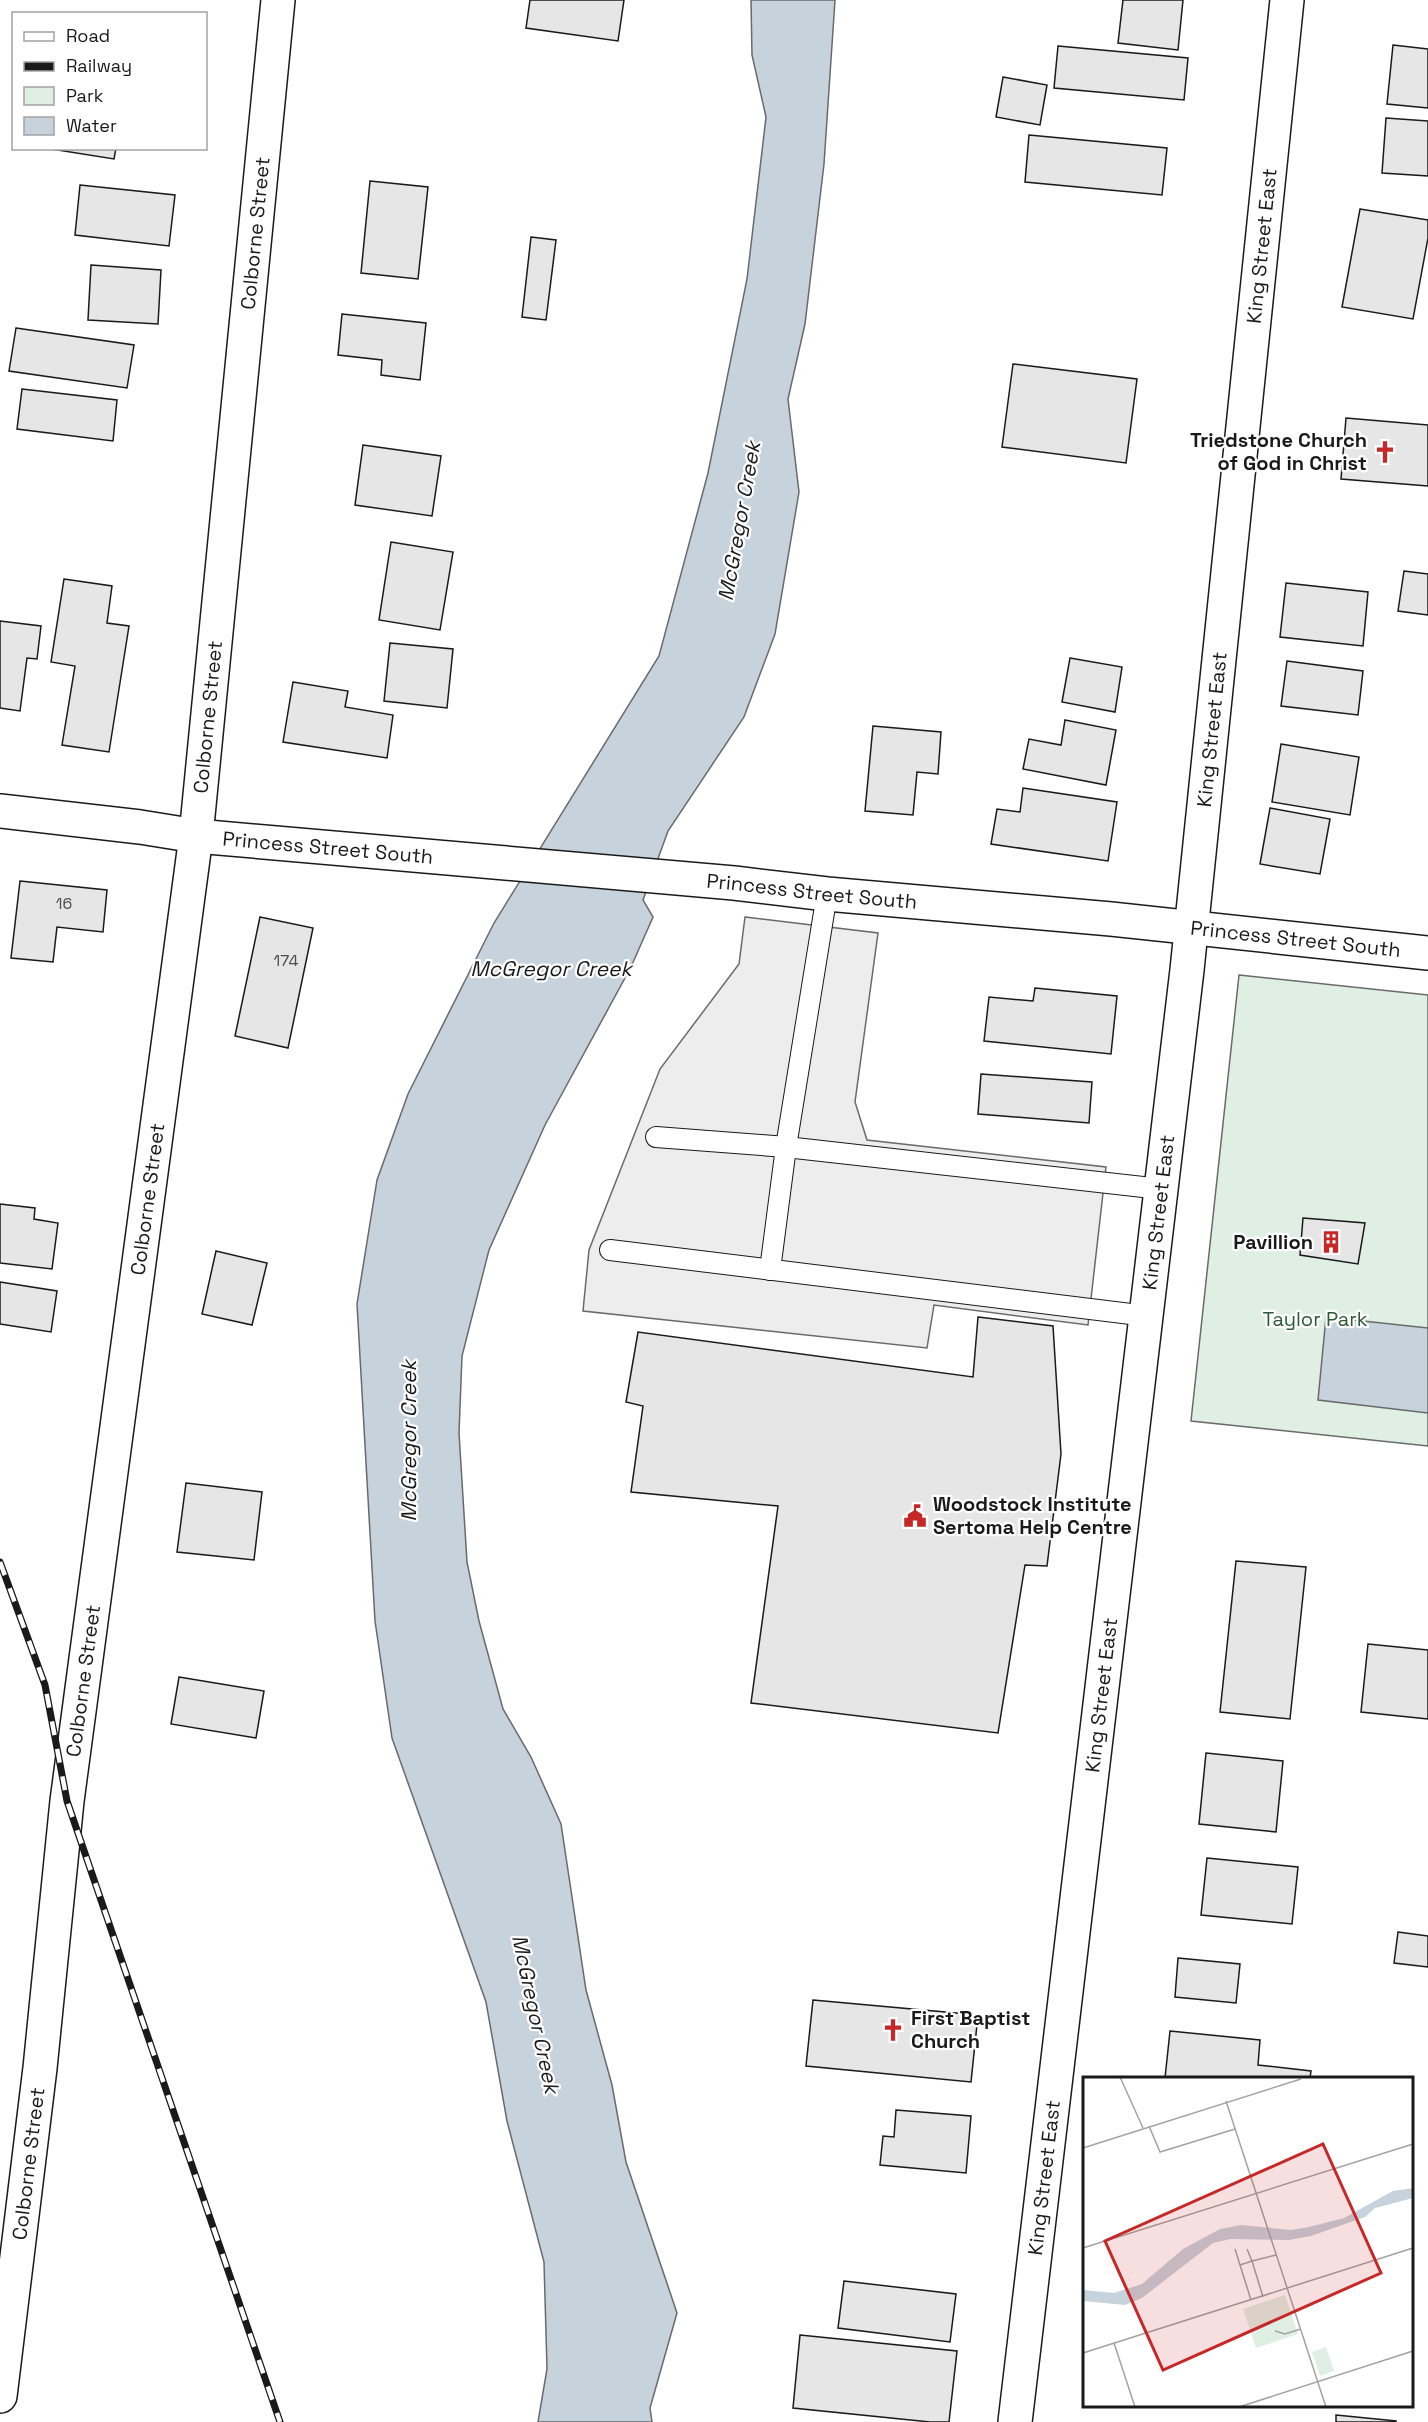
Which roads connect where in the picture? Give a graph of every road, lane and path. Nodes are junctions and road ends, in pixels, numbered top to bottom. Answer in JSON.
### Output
{"nodes":[{"id":1,"x":278,"y":0,"type":"edge"},
{"id":2,"x":1287,"y":0,"type":"edge"},
{"id":3,"x":0,"y":811,"type":"edge"},
{"id":4,"x":196,"y":836,"type":"junction"},
{"id":5,"x":827,"y":894,"type":"junction"},
{"id":6,"x":1192,"y":928,"type":"junction"},
{"id":7,"x":1428,"y":952,"type":"edge"},
{"id":8,"x":656,"y":1137,"type":"dead end"},
{"id":9,"x":786,"y":1147,"type":"junction"},
{"id":10,"x":1161,"y":1189,"type":"junction"},
{"id":11,"x":610,"y":1250,"type":"dead end"},
{"id":12,"x":770,"y":1270,"type":"junction"},
{"id":13,"x":1147,"y":1316,"type":"junction"},
{"id":14,"x":0,"y":2396,"type":"edge"},
{"id":15,"x":1015,"y":2422,"type":"edge"}],
"edges":[{"from":1,"to":4,"type":"street","name":"Colborne Street"},
{"from":2,"to":6,"type":"street","name":"King Street East"},
{"from":3,"to":4,"type":"street","name":"Princess Street South"},
{"from":4,"to":5,"type":"street","name":"Princess Street South"},
{"from":4,"to":14,"type":"street","name":"Colborne Street"},
{"from":5,"to":6,"type":"street","name":"Princess Street South"},
{"from":5,"to":9,"type":"lane"},
{"from":6,"to":7,"type":"street","name":"Princess Street South"},
{"from":6,"to":10,"type":"street","name":"King Street East"},
{"from":8,"to":9,"type":"lane"},
{"from":9,"to":10,"type":"lane"},
{"from":9,"to":12,"type":"lane"},
{"from":10,"to":13,"type":"street","name":"King Street East"},
{"from":11,"to":12,"type":"lane"},
{"from":12,"to":13,"type":"lane"},
{"from":13,"to":15,"type":"street","name":"King Street East"}]}
